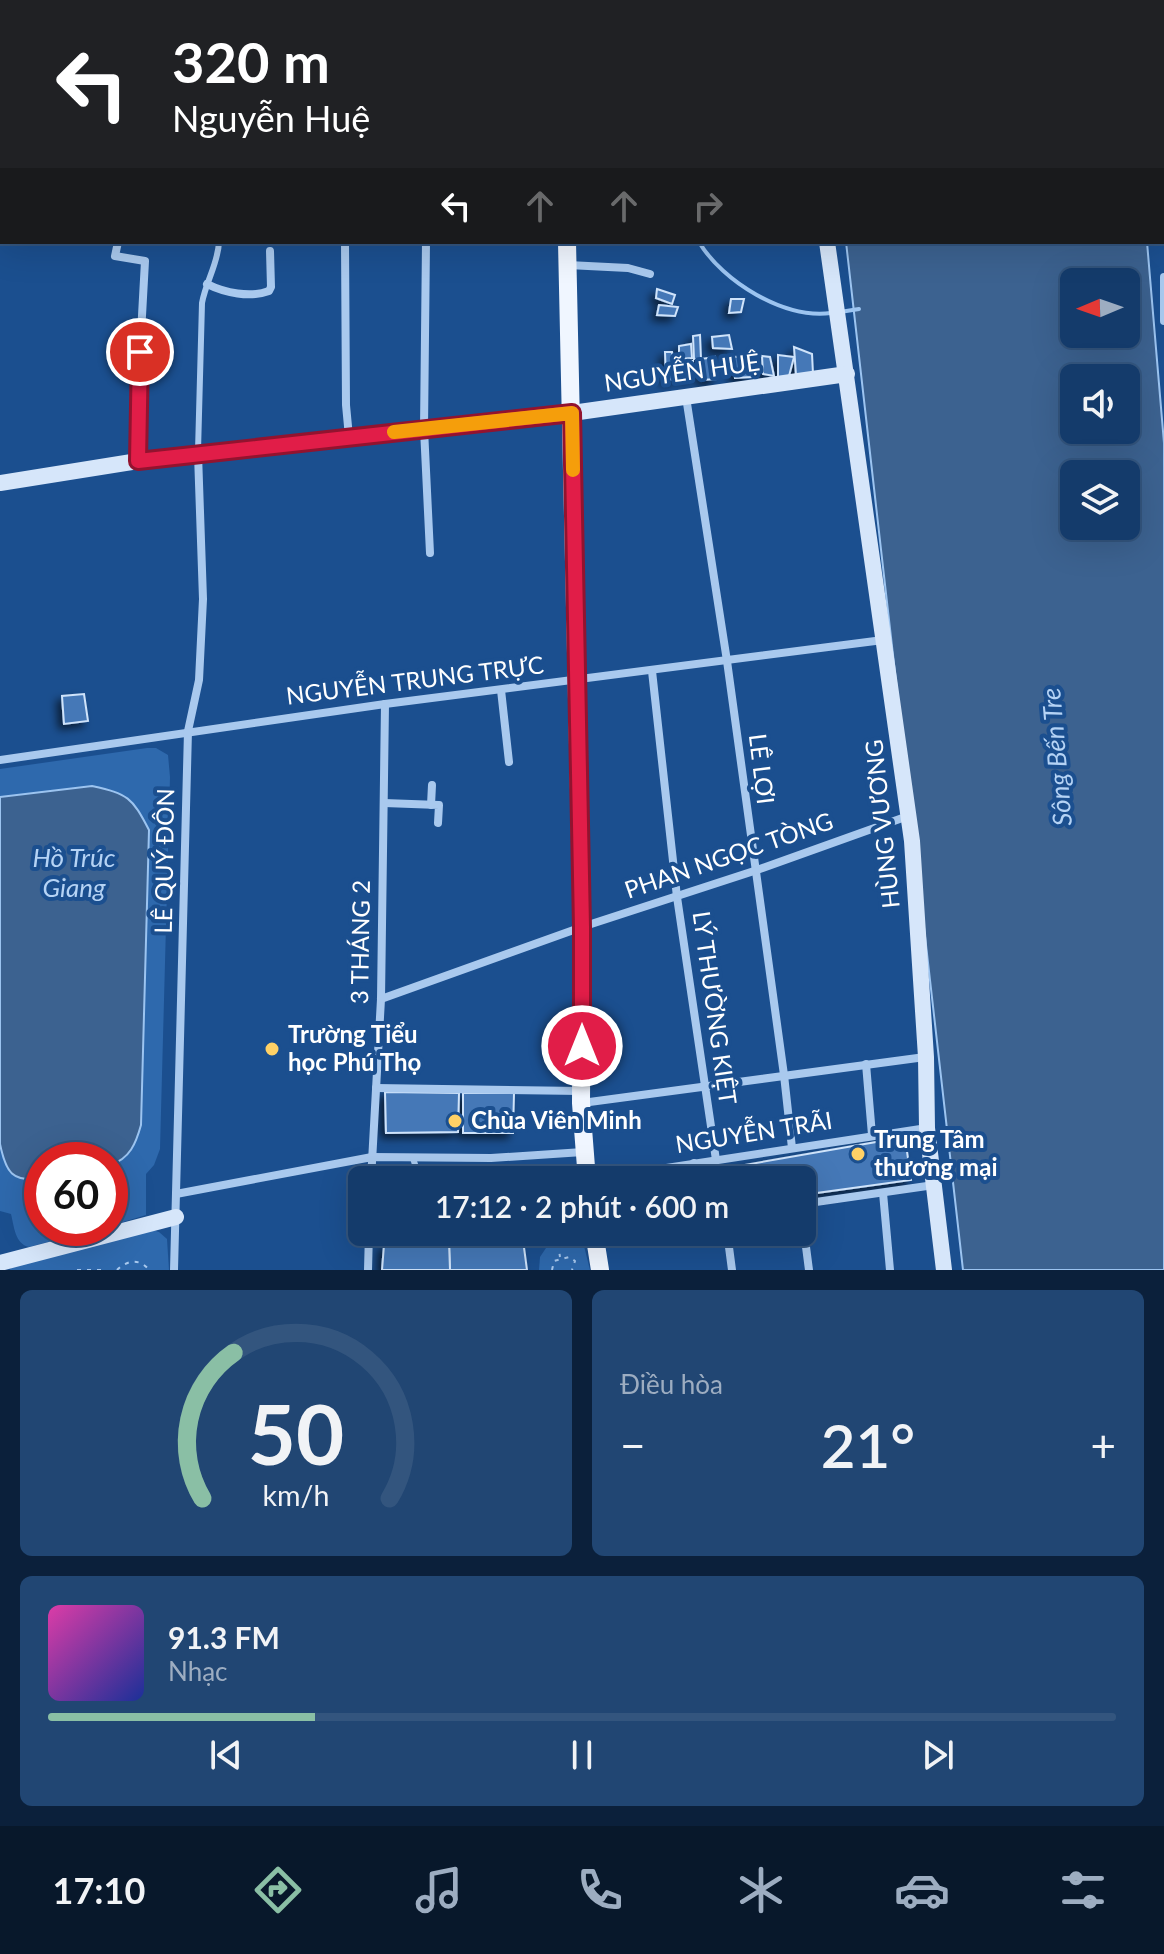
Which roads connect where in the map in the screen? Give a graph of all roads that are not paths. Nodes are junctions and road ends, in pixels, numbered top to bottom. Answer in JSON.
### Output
{"nodes":[{"id":1,"x":118,"y":244,"type":"edge"},
{"id":2,"x":219,"y":244,"type":"edge"},
{"id":3,"x":345,"y":244,"type":"edge"},
{"id":4,"x":426,"y":244,"type":"edge"},
{"id":5,"x":567,"y":244,"type":"edge"},
{"id":6,"x":827,"y":245,"type":"edge"},
{"id":7,"x":270,"y":251,"type":"dead end"},
{"id":8,"x":568,"y":265,"type":"junction"},
{"id":9,"x":650,"y":274,"type":"dead end"},
{"id":10,"x":1164,"y":277,"type":"edge"},
{"id":11,"x":207,"y":284,"type":"junction"},
{"id":12,"x":1162,"y":289,"type":"edge"},
{"id":13,"x":1164,"y":321,"type":"edge"},
{"id":14,"x":846,"y":368,"type":"junction"},
{"id":15,"x":686,"y":397,"type":"junction"},
{"id":16,"x":572,"y":413,"type":"junction"},
{"id":17,"x":424,"y":429,"type":"junction"},
{"id":18,"x":349,"y":437,"type":"junction"},
{"id":19,"x":198,"y":454,"type":"junction"},
{"id":20,"x":138,"y":461,"type":"junction"},
{"id":21,"x":0,"y":483,"type":"edge"},
{"id":22,"x":430,"y":553,"type":"dead end"},
{"id":23,"x":884,"y":640,"type":"junction"},
{"id":24,"x":727,"y":661,"type":"junction"},
{"id":25,"x":652,"y":671,"type":"junction"},
{"id":26,"x":577,"y":680,"type":"junction"},
{"id":27,"x":501,"y":690,"type":"junction"},
{"id":28,"x":385,"y":704,"type":"junction"},
{"id":29,"x":188,"y":731,"type":"junction"},
{"id":30,"x":0,"y":760,"type":"edge"},
{"id":31,"x":509,"y":762,"type":"dead end"},
{"id":32,"x":432,"y":785,"type":"dead end"},
{"id":33,"x":384,"y":803,"type":"junction"},
{"id":34,"x":431,"y":805,"type":"junction"},
{"id":35,"x":908,"y":815,"type":"junction"},
{"id":36,"x":438,"y":823,"type":"dead end"},
{"id":37,"x":754,"y":871,"type":"junction"},
{"id":38,"x":677,"y":897,"type":"junction"},
{"id":39,"x":582,"y":927,"type":"junction"},
{"id":40,"x":381,"y":999,"type":"junction"},
{"id":41,"x":926,"y":1057,"type":"junction"},
{"id":42,"x":866,"y":1064,"type":"junction"},
{"id":43,"x":784,"y":1075,"type":"junction"},
{"id":44,"x":705,"y":1087,"type":"junction"},
{"id":45,"x":376,"y":1088,"type":"junction"},
{"id":46,"x":581,"y":1097,"type":"junction"},
{"id":47,"x":927,"y":1128,"type":"junction"},
{"id":48,"x":872,"y":1135,"type":"junction"},
{"id":49,"x":792,"y":1148,"type":"junction"},
{"id":50,"x":584,"y":1152,"type":"junction"},
{"id":51,"x":372,"y":1157,"type":"junction"},
{"id":52,"x":413,"y":1158,"type":"junction"},
{"id":53,"x":716,"y":1160,"type":"junction"},
{"id":54,"x":694,"y":1163,"type":"junction"},
{"id":55,"x":372,"y":1166,"type":"edge"},
{"id":56,"x":415,"y":1166,"type":"edge"},
{"id":57,"x":586,"y":1166,"type":"edge"},
{"id":58,"x":675,"y":1166,"type":"edge"},
{"id":59,"x":694,"y":1166,"type":"edge"},
{"id":60,"x":934,"y":1185,"type":"junction"},
{"id":61,"x":883,"y":1193,"type":"junction"},
{"id":62,"x":176,"y":1194,"type":"junction"},
{"id":63,"x":816,"y":1202,"type":"edge"},
{"id":64,"x":176,"y":1217,"type":"junction"},
{"id":65,"x":369,"y":1246,"type":"edge"},
{"id":66,"x":599,"y":1246,"type":"edge"},
{"id":67,"x":729,"y":1246,"type":"edge"},
{"id":68,"x":806,"y":1246,"type":"edge"},
{"id":69,"x":0,"y":1263,"type":"edge"},
{"id":70,"x":174,"y":1270,"type":"edge"},
{"id":71,"x":368,"y":1270,"type":"edge"},
{"id":72,"x":600,"y":1270,"type":"edge"},
{"id":73,"x":732,"y":1270,"type":"edge"},
{"id":74,"x":809,"y":1270,"type":"edge"},
{"id":75,"x":890,"y":1270,"type":"edge"},
{"id":76,"x":944,"y":1270,"type":"edge"}],
"edges":[{"from":1,"to":20,"type":"street"},
{"from":2,"to":11,"type":"lane"},
{"from":3,"to":18,"type":"street"},
{"from":4,"to":17,"type":"street"},
{"from":5,"to":8,"type":"main road"},
{"from":6,"to":14,"type":"street","name":"HÙNG VƯƠNG"},
{"from":7,"to":11,"type":"street"},
{"from":8,"to":9,"type":"street"},
{"from":8,"to":16,"type":"main road"},
{"from":10,"to":12,"type":"street"},
{"from":11,"to":19,"type":"lane"},
{"from":12,"to":13,"type":"street"},
{"from":14,"to":15,"type":"street","name":"NGUYỄN HUỆ"},
{"from":14,"to":23,"type":"street","name":"HÙNG VƯƠNG"},
{"from":15,"to":16,"type":"street","name":"NGUYỄN HUỆ"},
{"from":15,"to":24,"type":"street","name":"LÊ LỢI"},
{"from":16,"to":17,"type":"street","name":"NGUYỄN HUỆ"},
{"from":16,"to":26,"type":"main road"},
{"from":17,"to":18,"type":"street","name":"NGUYỄN HUỆ"},
{"from":17,"to":22,"type":"street"},
{"from":18,"to":19,"type":"street","name":"NGUYỄN HUỆ"},
{"from":19,"to":20,"type":"street","name":"NGUYỄN HUỆ"},
{"from":19,"to":29,"type":"street","name":"LÊ QUÝ ĐÔN"},
{"from":20,"to":21,"type":"street","name":"NGUYỄN HUỆ"},
{"from":23,"to":24,"type":"street","name":"NGUYỄN TRUNG TRỰC"},
{"from":23,"to":35,"type":"street","name":"HÙNG VƯƠNG"},
{"from":24,"to":25,"type":"street","name":"NGUYỄN TRUNG TRỰC"},
{"from":24,"to":37,"type":"street","name":"LÊ LỢI"},
{"from":25,"to":26,"type":"street","name":"NGUYỄN TRUNG TRỰC"},
{"from":25,"to":38,"type":"street","name":"LÝ THƯỜNG KIỆT"},
{"from":26,"to":27,"type":"street","name":"NGUYỄN TRUNG TRỰC"},
{"from":26,"to":39,"type":"main road"},
{"from":27,"to":28,"type":"street","name":"NGUYỄN TRUNG TRỰC"},
{"from":27,"to":31,"type":"street"},
{"from":28,"to":29,"type":"street","name":"NGUYỄN TRUNG TRỰC"},
{"from":28,"to":33,"type":"street","name":"3 THÁNG 2"},
{"from":29,"to":30,"type":"street","name":"NGUYỄN TRUNG TRỰC"},
{"from":29,"to":62,"type":"street","name":"LÊ QUÝ ĐÔN"},
{"from":32,"to":34,"type":"street"},
{"from":33,"to":34,"type":"street"},
{"from":33,"to":40,"type":"street","name":"3 THÁNG 2"},
{"from":34,"to":36,"type":"street"},
{"from":35,"to":37,"type":"street","name":"PHAN NGỌC TÒNG"},
{"from":35,"to":41,"type":"street","name":"HÙNG VƯƠNG"},
{"from":37,"to":38,"type":"street","name":"PHAN NGỌC TÒNG"},
{"from":37,"to":43,"type":"street","name":"LÊ LỢI"},
{"from":38,"to":39,"type":"street","name":"PHAN NGỌC TÒNG"},
{"from":38,"to":44,"type":"street","name":"LÝ THƯỜNG KIỆT"},
{"from":39,"to":40,"type":"street","name":"PHAN NGỌC TÒNG"},
{"from":39,"to":46,"type":"main road"},
{"from":40,"to":45,"type":"street","name":"3 THÁNG 2"},
{"from":41,"to":42,"type":"street"},
{"from":41,"to":47,"type":"street","name":"HÙNG VƯƠNG"},
{"from":42,"to":43,"type":"street"},
{"from":42,"to":48,"type":"street"},
{"from":43,"to":44,"type":"street"},
{"from":43,"to":49,"type":"street","name":"LÊ LỢI"},
{"from":44,"to":46,"type":"street"},
{"from":44,"to":53,"type":"street","name":"LÝ THƯỜNG KIỆT"},
{"from":45,"to":46,"type":"street"},
{"from":45,"to":51,"type":"street","name":"3 THÁNG 2"},
{"from":46,"to":50,"type":"main road"},
{"from":47,"to":48,"type":"street","name":"NGUYỄN TRÃI"},
{"from":47,"to":60,"type":"street","name":"HÙNG VƯƠNG"},
{"from":48,"to":49,"type":"street","name":"NGUYỄN TRÃI"},
{"from":49,"to":53,"type":"street","name":"NGUYỄN TRÃI"},
{"from":50,"to":52,"type":"street"},
{"from":50,"to":57,"type":"main road"},
{"from":51,"to":52,"type":"street"},
{"from":51,"to":55,"type":"street","name":"3 THÁNG 2"},
{"from":51,"to":62,"type":"street"},
{"from":52,"to":56,"type":"lane"},
{"from":53,"to":54,"type":"street","name":"NGUYỄN TRÃI"},
{"from":54,"to":58,"type":"street","name":"NGUYỄN TRÃI"},
{"from":54,"to":59,"type":"street"},
{"from":60,"to":61,"type":"street"},
{"from":60,"to":76,"type":"street","name":"HÙNG VƯƠNG"},
{"from":61,"to":63,"type":"street"},
{"from":61,"to":75,"type":"street"},
{"from":62,"to":64,"type":"street","name":"LÊ QUÝ ĐÔN"},
{"from":64,"to":69,"type":"street"},
{"from":64,"to":70,"type":"street","name":"LÊ QUÝ ĐÔN"},
{"from":65,"to":71,"type":"street"},
{"from":66,"to":72,"type":"main road"},
{"from":67,"to":73,"type":"street"},
{"from":68,"to":74,"type":"street"}]}
